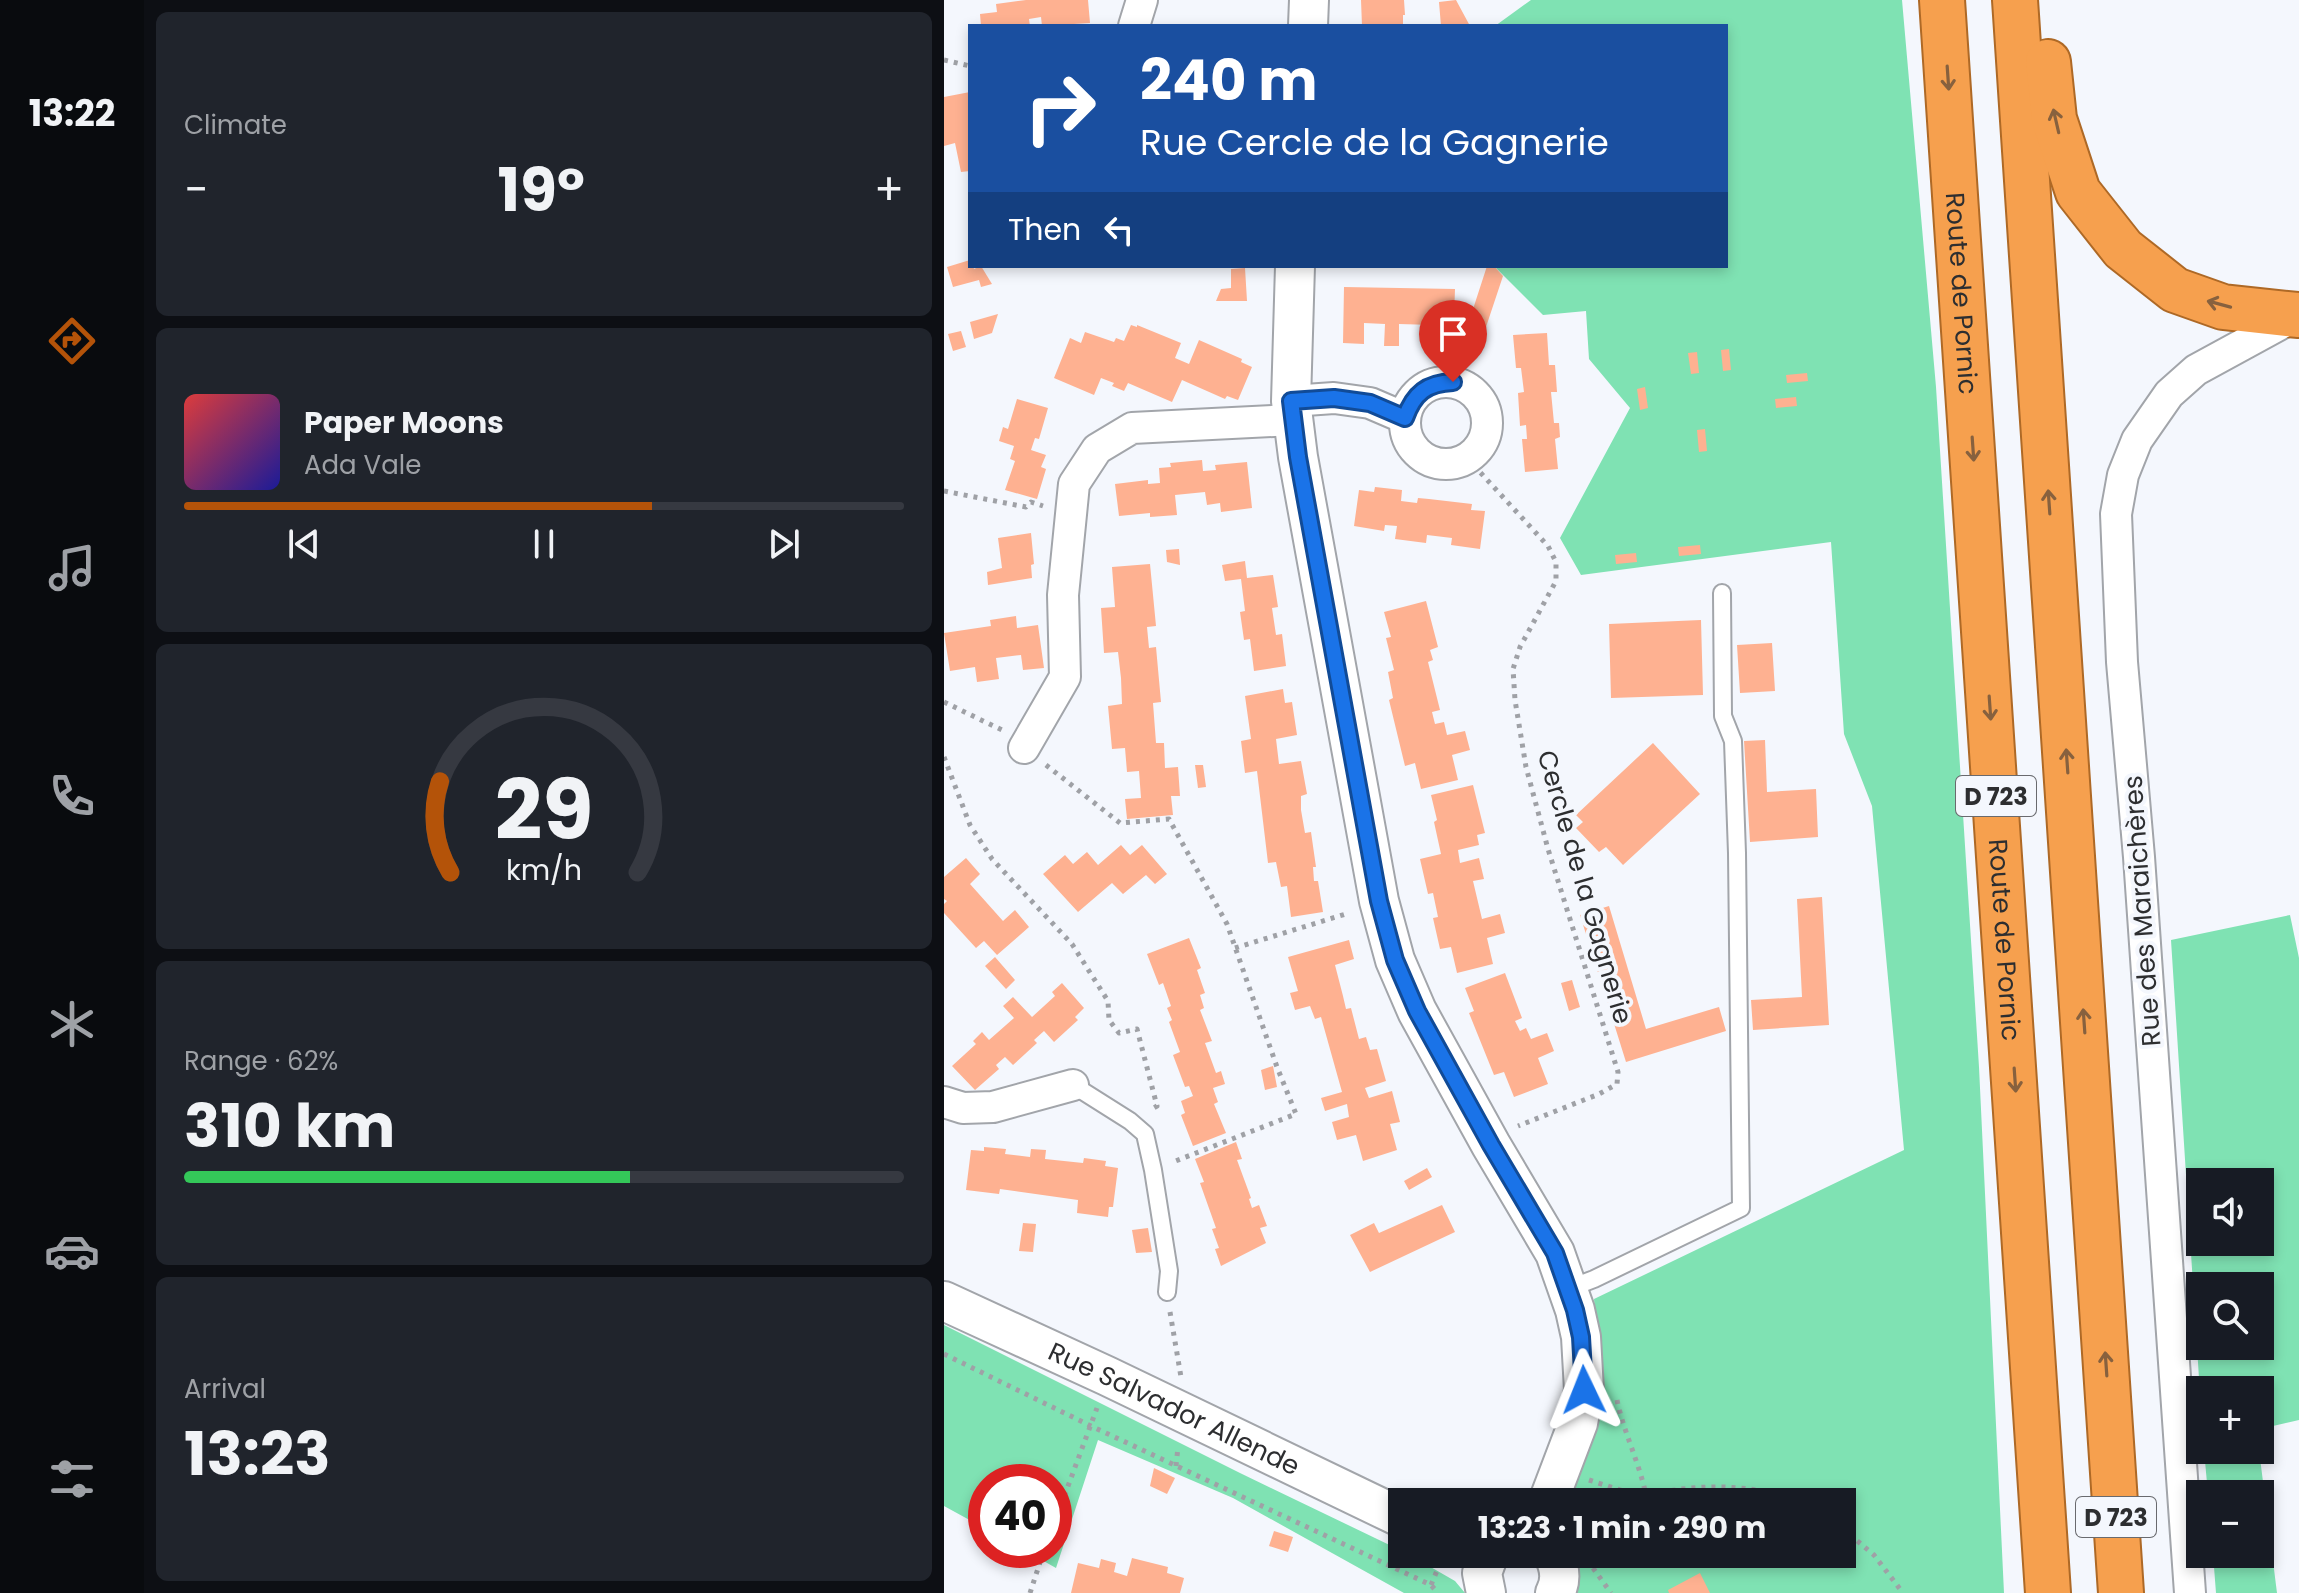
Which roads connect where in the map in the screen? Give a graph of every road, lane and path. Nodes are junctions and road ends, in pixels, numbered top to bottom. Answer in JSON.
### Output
{"nodes":[{"id":1,"x":1142,"y":0,"type":"edge"},
{"id":2,"x":1309,"y":0,"type":"edge"},
{"id":3,"x":1942,"y":0,"type":"edge"},
{"id":4,"x":2015,"y":0,"type":"edge"},
{"id":5,"x":2040,"y":0,"type":"edge"},
{"id":6,"x":1135,"y":24,"type":"edge"},
{"id":7,"x":1308,"y":24,"type":"edge"},
{"id":8,"x":944,"y":60,"type":"edge"},
{"id":9,"x":968,"y":66,"type":"edge"},
{"id":10,"x":1295,"y":268,"type":"edge"},
{"id":11,"x":2298,"y":315,"type":"edge"},
{"id":12,"x":1292,"y":410,"type":"junction"},
{"id":13,"x":1405,"y":418,"type":"junction"},
{"id":14,"x":1467,"y":458,"type":"junction"},
{"id":15,"x":944,"y":491,"type":"edge"},
{"id":16,"x":1071,"y":512,"type":"junction"},
{"id":17,"x":1722,"y":593,"type":"dead end"},
{"id":18,"x":944,"y":702,"type":"edge"},
{"id":19,"x":1024,"y":748,"type":"junction"},
{"id":20,"x":944,"y":757,"type":"edge"},
{"id":21,"x":1379,"y":901,"type":"junction"},
{"id":22,"x":1235,"y":948,"type":"junction"},
{"id":23,"x":1073,"y":1085,"type":"joint"},
{"id":24,"x":944,"y":1102,"type":"edge"},
{"id":25,"x":1130,"y":1121,"type":"junction"},
{"id":26,"x":1491,"y":1145,"type":"junction"},
{"id":27,"x":1153,"y":1170,"type":"junction"},
{"id":28,"x":1568,"y":1289,"type":"junction"},
{"id":29,"x":1167,"y":1292,"type":"dead end"},
{"id":30,"x":944,"y":1301,"type":"edge"},
{"id":31,"x":944,"y":1354,"type":"edge"},
{"id":32,"x":1107,"y":1376,"type":"junction"},
{"id":33,"x":1091,"y":1426,"type":"junction"},
{"id":34,"x":1072,"y":1476,"type":"edge"},
{"id":35,"x":1554,"y":1486,"type":"edge"},
{"id":36,"x":1587,"y":1488,"type":"edge"},
{"id":37,"x":1388,"y":1511,"type":"edge"},
{"id":38,"x":1856,"y":1540,"type":"edge"},
{"id":39,"x":1038,"y":1568,"type":"edge"},
{"id":40,"x":1438,"y":1568,"type":"edge"},
{"id":41,"x":1483,"y":1568,"type":"edge"},
{"id":42,"x":1559,"y":1568,"type":"edge"},
{"id":43,"x":1593,"y":1568,"type":"edge"},
{"id":44,"x":1431,"y":1585,"type":"junction"},
{"id":45,"x":1030,"y":1593,"type":"edge"},
{"id":46,"x":1438,"y":1593,"type":"edge"},
{"id":47,"x":1486,"y":1593,"type":"edge"},
{"id":48,"x":1555,"y":1593,"type":"edge"},
{"id":49,"x":1611,"y":1593,"type":"edge"},
{"id":50,"x":1903,"y":1593,"type":"edge"},
{"id":51,"x":2048,"y":1593,"type":"edge"},
{"id":52,"x":2121,"y":1593,"type":"edge"},
{"id":53,"x":2190,"y":1593,"type":"edge"}],
"edges":[{"from":1,"to":6,"type":"street"},
{"from":2,"to":7,"type":"street"},
{"from":3,"to":51,"type":"highway","name":"Route de Pornic","number":"D 723","one_way":true},
{"from":52,"to":4,"type":"highway","number":"D 723","one_way":true},
{"from":11,"to":5,"type":"highway","one_way":true},
{"from":8,"to":9,"type":"path"},
{"from":10,"to":12,"type":"street"},
{"from":11,"to":53,"type":"street","name":"Rue des Maraichères"},
{"from":12,"to":13,"type":"street"},
{"from":12,"to":16,"type":"street"},
{"from":12,"to":21,"type":"street"},
{"from":13,"to":14,"type":"street"},
{"from":13,"to":14,"type":"street"},
{"from":14,"to":26,"type":"path","name":"Cercle de la Gagnerie"},
{"from":15,"to":16,"type":"path"},
{"from":16,"to":19,"type":"street"},
{"from":17,"to":28,"type":"lane"},
{"from":18,"to":19,"type":"path"},
{"from":19,"to":22,"type":"path"},
{"from":20,"to":25,"type":"path"},
{"from":21,"to":22,"type":"path"},
{"from":21,"to":26,"type":"street"},
{"from":22,"to":27,"type":"path"},
{"from":23,"to":24,"type":"street"},
{"from":23,"to":25,"type":"lane"},
{"from":25,"to":27,"type":"lane"},
{"from":26,"to":28,"type":"street"},
{"from":27,"to":29,"type":"lane"},
{"from":28,"to":35,"type":"street"},
{"from":30,"to":32,"type":"street","name":"Rue Salvador Allende"},
{"from":31,"to":33,"type":"path"},
{"from":32,"to":33,"type":"path"},
{"from":32,"to":37,"type":"street","name":"Rue Salvador Allende"},
{"from":33,"to":34,"type":"path"},
{"from":33,"to":44,"type":"path"},
{"from":35,"to":36,"type":"path"},
{"from":38,"to":50,"type":"path"},
{"from":39,"to":45,"type":"path"},
{"from":40,"to":44,"type":"path"},
{"from":41,"to":47,"type":"street"},
{"from":42,"to":48,"type":"street"},
{"from":43,"to":49,"type":"path"},
{"from":44,"to":46,"type":"path"}]}
